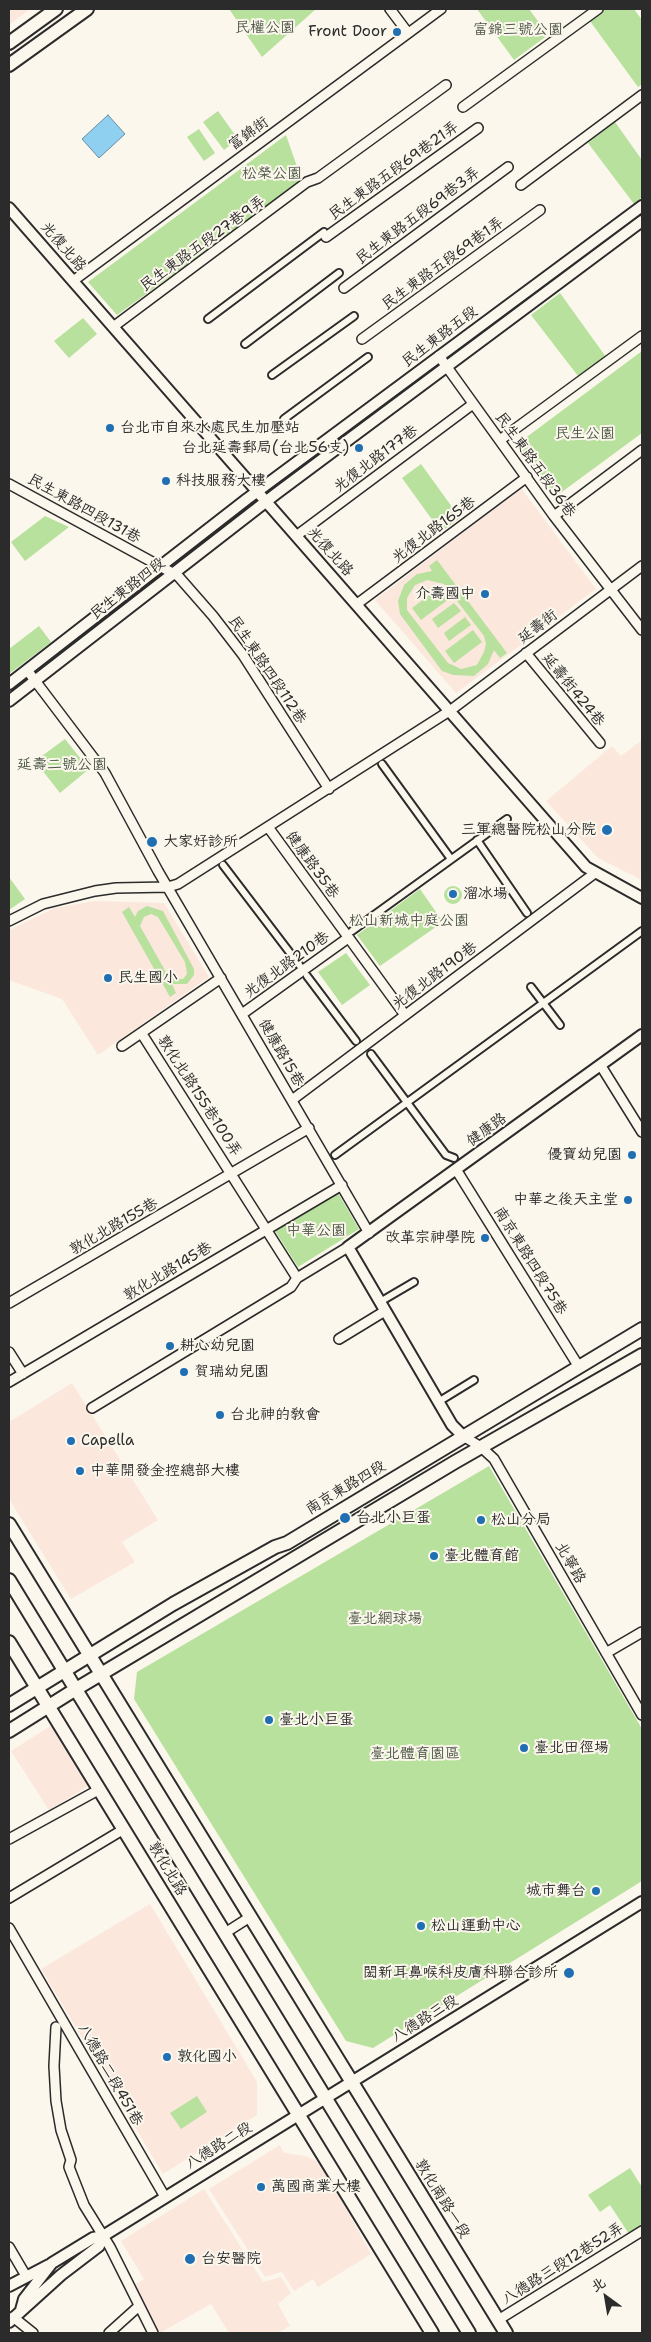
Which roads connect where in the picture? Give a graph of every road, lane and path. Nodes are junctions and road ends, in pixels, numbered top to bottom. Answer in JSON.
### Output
{"nodes":[{"id":1,"x":56,"y":9,"type":"edge"},
{"id":2,"x":87,"y":9,"type":"edge"},
{"id":3,"x":390,"y":9,"type":"edge"},
{"id":4,"x":441,"y":9,"type":"edge"},
{"id":5,"x":598,"y":9,"type":"edge"},
{"id":6,"x":408,"y":33,"type":"junction"},
{"id":7,"x":9,"y":43,"type":"edge"},
{"id":8,"x":9,"y":65,"type":"edge"},
{"id":9,"x":446,"y":85,"type":"dead end"},
{"id":10,"x":642,"y":95,"type":"edge"},
{"id":11,"x":463,"y":107,"type":"dead end"},
{"id":12,"x":478,"y":128,"type":"dead end"},
{"id":13,"x":508,"y":167,"type":"dead end"},
{"id":14,"x":521,"y":185,"type":"dead end"},
{"id":15,"x":642,"y":206,"type":"edge"},
{"id":16,"x":9,"y":208,"type":"edge"},
{"id":17,"x":540,"y":210,"type":"dead end"},
{"id":18,"x":642,"y":221,"type":"edge"},
{"id":19,"x":325,"y":234,"type":"joint"},
{"id":20,"x":339,"y":273,"type":"dead end"},
{"id":21,"x":73,"y":281,"type":"junction"},
{"id":22,"x":344,"y":288,"type":"dead end"},
{"id":23,"x":354,"y":316,"type":"dead end"},
{"id":24,"x":208,"y":319,"type":"dead end"},
{"id":25,"x":114,"y":327,"type":"junction"},
{"id":26,"x":642,"y":336,"type":"edge"},
{"id":27,"x":362,"y":339,"type":"dead end"},
{"id":28,"x":245,"y":344,"type":"dead end"},
{"id":29,"x":439,"y":356,"type":"junction"},
{"id":30,"x":368,"y":357,"type":"dead end"},
{"id":31,"x":446,"y":367,"type":"junction"},
{"id":32,"x":272,"y":375,"type":"dead end"},
{"id":33,"x":473,"y":404,"type":"junction"},
{"id":34,"x":284,"y":419,"type":"dead end"},
{"id":35,"x":500,"y":440,"type":"junction"},
{"id":36,"x":642,"y":450,"type":"edge"},
{"id":37,"x":526,"y":477,"type":"junction"},
{"id":38,"x":9,"y":484,"type":"edge"},
{"id":39,"x":257,"y":492,"type":"junction"},
{"id":40,"x":265,"y":501,"type":"junction"},
{"id":41,"x":554,"y":516,"type":"junction"},
{"id":42,"x":296,"y":536,"type":"junction"},
{"id":43,"x":642,"y":566,"type":"edge"},
{"id":44,"x":160,"y":567,"type":"junction"},
{"id":45,"x":172,"y":574,"type":"junction"},
{"id":46,"x":610,"y":589,"type":"junction"},
{"id":47,"x":357,"y":604,"type":"junction"},
{"id":48,"x":642,"y":630,"type":"edge"},
{"id":49,"x":526,"y":653,"type":"junction"},
{"id":50,"x":27,"y":670,"type":"junction"},
{"id":51,"x":35,"y":680,"type":"junction"},
{"id":52,"x":9,"y":684,"type":"edge"},
{"id":53,"x":9,"y":700,"type":"edge"},
{"id":54,"x":451,"y":710,"type":"junction"},
{"id":55,"x":600,"y":743,"type":"dead end"},
{"id":56,"x":382,"y":764,"type":"dead end"},
{"id":57,"x":329,"y":789,"type":"junction"},
{"id":58,"x":507,"y":819,"type":"dead end"},
{"id":59,"x":268,"y":827,"type":"junction"},
{"id":60,"x":477,"y":840,"type":"junction"},
{"id":61,"x":451,"y":858,"type":"junction"},
{"id":62,"x":223,"y":865,"type":"dead end"},
{"id":63,"x":595,"y":873,"type":"junction"},
{"id":64,"x":168,"y":887,"type":"junction"},
{"id":65,"x":642,"y":898,"type":"edge"},
{"id":66,"x":527,"y":913,"type":"dead end"},
{"id":67,"x":9,"y":921,"type":"edge"},
{"id":68,"x":642,"y":931,"type":"edge"},
{"id":69,"x":350,"y":934,"type":"junction"},
{"id":70,"x":300,"y":966,"type":"dead end"},
{"id":71,"x":307,"y":976,"type":"dead end"},
{"id":72,"x":221,"y":978,"type":"junction"},
{"id":73,"x":531,"y":987,"type":"dead end"},
{"id":74,"x":543,"y":1003,"type":"junction"},
{"id":75,"x":242,"y":1014,"type":"junction"},
{"id":76,"x":405,"y":1015,"type":"junction"},
{"id":77,"x":560,"y":1025,"type":"dead end"},
{"id":78,"x":142,"y":1034,"type":"junction"},
{"id":79,"x":642,"y":1035,"type":"edge"},
{"id":80,"x":356,"y":1041,"type":"dead end"},
{"id":81,"x":122,"y":1046,"type":"dead end"},
{"id":82,"x":371,"y":1054,"type":"dead end"},
{"id":83,"x":601,"y":1066,"type":"junction"},
{"id":84,"x":292,"y":1100,"type":"junction"},
{"id":85,"x":407,"y":1102,"type":"junction"},
{"id":86,"x":309,"y":1128,"type":"junction"},
{"id":87,"x":642,"y":1132,"type":"edge"},
{"id":88,"x":335,"y":1155,"type":"dead end"},
{"id":89,"x":454,"y":1158,"type":"dead end"},
{"id":90,"x":456,"y":1170,"type":"junction"},
{"id":91,"x":232,"y":1174,"type":"junction"},
{"id":92,"x":342,"y":1185,"type":"junction"},
{"id":93,"x":266,"y":1229,"type":"junction"},
{"id":94,"x":369,"y":1233,"type":"junction"},
{"id":95,"x":348,"y":1247,"type":"junction"},
{"id":96,"x":297,"y":1278,"type":"junction"},
{"id":97,"x":414,"y":1282,"type":"dead end"},
{"id":98,"x":385,"y":1299,"type":"dead end"},
{"id":99,"x":9,"y":1303,"type":"edge"},
{"id":100,"x":386,"y":1311,"type":"junction"},
{"id":101,"x":642,"y":1329,"type":"edge"},
{"id":102,"x":339,"y":1339,"type":"dead end"},
{"id":103,"x":9,"y":1352,"type":"edge"},
{"id":104,"x":642,"y":1356,"type":"edge"},
{"id":105,"x":579,"y":1367,"type":"junction"},
{"id":106,"x":22,"y":1374,"type":"junction"},
{"id":107,"x":474,"y":1380,"type":"dead end"},
{"id":108,"x":9,"y":1382,"type":"edge"},
{"id":109,"x":443,"y":1399,"type":"dead end"},
{"id":110,"x":92,"y":1408,"type":"dead end"},
{"id":111,"x":463,"y":1436,"type":"junction"},
{"id":112,"x":481,"y":1447,"type":"junction"},
{"id":113,"x":9,"y":1524,"type":"edge"},
{"id":114,"x":9,"y":1580,"type":"edge"},
{"id":115,"x":642,"y":1632,"type":"edge"},
{"id":116,"x":9,"y":1642,"type":"edge"},
{"id":117,"x":606,"y":1653,"type":"junction"},
{"id":118,"x":90,"y":1656,"type":"junction"},
{"id":119,"x":65,"y":1672,"type":"junction"},
{"id":120,"x":101,"y":1674,"type":"junction"},
{"id":121,"x":37,"y":1688,"type":"junction"},
{"id":122,"x":76,"y":1689,"type":"junction"},
{"id":123,"x":9,"y":1705,"type":"edge"},
{"id":124,"x":48,"y":1705,"type":"junction"},
{"id":125,"x":642,"y":1715,"type":"edge"},
{"id":126,"x":9,"y":1731,"type":"edge"},
{"id":127,"x":100,"y":1789,"type":"junction"},
{"id":128,"x":124,"y":1829,"type":"junction"},
{"id":129,"x":9,"y":1838,"type":"edge"},
{"id":130,"x":9,"y":1898,"type":"edge"},
{"id":131,"x":642,"y":1902,"type":"edge"},
{"id":132,"x":250,"y":1917,"type":"junction"},
{"id":133,"x":9,"y":1928,"type":"edge"},
{"id":134,"x":225,"y":1932,"type":"junction"},
{"id":135,"x":56,"y":2027,"type":"dead end"},
{"id":136,"x":351,"y":2081,"type":"junction"},
{"id":137,"x":326,"y":2096,"type":"junction"},
{"id":138,"x":297,"y":2114,"type":"junction"},
{"id":139,"x":165,"y":2197,"type":"junction"},
{"id":140,"x":642,"y":2231,"type":"edge"},
{"id":141,"x":103,"y":2236,"type":"junction"},
{"id":142,"x":9,"y":2247,"type":"edge"},
{"id":143,"x":52,"y":2263,"type":"junction"},
{"id":144,"x":26,"y":2276,"type":"junction"},
{"id":145,"x":9,"y":2286,"type":"edge"},
{"id":146,"x":139,"y":2306,"type":"junction"},
{"id":147,"x":13,"y":2317,"type":"edge"},
{"id":148,"x":498,"y":2320,"type":"junction"},
{"id":149,"x":33,"y":2333,"type":"edge"},
{"id":150,"x":108,"y":2333,"type":"edge"},
{"id":151,"x":152,"y":2333,"type":"edge"},
{"id":152,"x":432,"y":2333,"type":"edge"},
{"id":153,"x":470,"y":2333,"type":"edge"},
{"id":154,"x":506,"y":2333,"type":"edge"}],
"edges":[{"from":1,"to":7,"type":"main road"},
{"from":2,"to":8,"type":"main road"},
{"from":3,"to":6,"type":"street"},
{"from":4,"to":6,"type":"street","name":"富錦街"},
{"from":5,"to":11,"type":"street"},
{"from":6,"to":21,"type":"street","name":"富錦街"},
{"from":9,"to":25,"type":"street","name":"民生東路五段27巷9弄"},
{"from":10,"to":14,"type":"street"},
{"from":12,"to":19,"type":"street","name":"民生東路五段69巷21弄"},
{"from":13,"to":22,"type":"street","name":"民生東路五段69巷3弄"},
{"from":15,"to":29,"type":"street","name":"民生東路五段"},
{"from":16,"to":21,"type":"street","name":"光復北路"},
{"from":17,"to":27,"type":"street","name":"民生東路五段69巷1弄"},
{"from":18,"to":31,"type":"street","name":"民生東路五段"},
{"from":19,"to":24,"type":"street"},
{"from":20,"to":28,"type":"street"},
{"from":21,"to":25,"type":"street","name":"光復北路"},
{"from":23,"to":32,"type":"street"},
{"from":25,"to":39,"type":"street","name":"光復北路"},
{"from":26,"to":35,"type":"street"},
{"from":29,"to":31,"type":"street","name":"民生東路五段36巷"},
{"from":29,"to":39,"type":"street","name":"民生東路五段"},
{"from":30,"to":34,"type":"street"},
{"from":31,"to":33,"type":"street","name":"民生東路五段36巷"},
{"from":31,"to":40,"type":"street","name":"民生東路五段"},
{"from":33,"to":35,"type":"street","name":"民生東路五段36巷"},
{"from":33,"to":42,"type":"street","name":"光復北路177巷"},
{"from":35,"to":37,"type":"street","name":"民生東路五段36巷"},
{"from":36,"to":41,"type":"street"},
{"from":37,"to":41,"type":"street","name":"民生東路五段36巷"},
{"from":37,"to":47,"type":"street","name":"光復北路165巷"},
{"from":38,"to":44,"type":"street","name":"民生東路四段131巷"},
{"from":39,"to":40,"type":"street","name":"光復北路"},
{"from":39,"to":44,"type":"street","name":"民生東路四段"},
{"from":40,"to":42,"type":"street","name":"光復北路"},
{"from":40,"to":45,"type":"street","name":"民生東路四段"},
{"from":41,"to":46,"type":"street","name":"民生東路五段36巷"},
{"from":42,"to":47,"type":"street","name":"光復北路"},
{"from":43,"to":46,"type":"street","name":"延壽街"},
{"from":44,"to":45,"type":"street","name":"民生東路四段131巷"},
{"from":44,"to":50,"type":"street","name":"民生東路四段"},
{"from":45,"to":51,"type":"street","name":"民生東路四段"},
{"from":45,"to":57,"type":"street","name":"民生東路四段112巷"},
{"from":46,"to":48,"type":"street","name":"民生東路五段36巷"},
{"from":46,"to":49,"type":"street","name":"延壽街"},
{"from":47,"to":54,"type":"street","name":"光復北路"},
{"from":49,"to":54,"type":"street","name":"延壽街"},
{"from":49,"to":55,"type":"street","name":"延壽街424巷"},
{"from":50,"to":51,"type":"street","name":"健康路15巷"},
{"from":50,"to":52,"type":"street","name":"民生東路四段"},
{"from":51,"to":53,"type":"street","name":"民生東路四段"},
{"from":51,"to":64,"type":"street","name":"健康路15巷"},
{"from":54,"to":57,"type":"street","name":"延壽街"},
{"from":54,"to":63,"type":"street","name":"光復北路"},
{"from":56,"to":61,"type":"street"},
{"from":57,"to":59,"type":"street","name":"延壽街"},
{"from":58,"to":60,"type":"street"},
{"from":59,"to":64,"type":"street","name":"延壽街"},
{"from":59,"to":69,"type":"street","name":"健康路35巷"},
{"from":60,"to":61,"type":"street"},
{"from":60,"to":66,"type":"street"},
{"from":61,"to":69,"type":"street"},
{"from":62,"to":70,"type":"street"},
{"from":63,"to":65,"type":"street","name":"光復北路"},
{"from":63,"to":76,"type":"street","name":"光復北路190巷"},
{"from":64,"to":67,"type":"street"},
{"from":64,"to":72,"type":"street","name":"健康路15巷"},
{"from":68,"to":74,"type":"street"},
{"from":69,"to":75,"type":"street","name":"光復北路210巷"},
{"from":69,"to":76,"type":"street","name":"健康路35巷"},
{"from":71,"to":80,"type":"street"},
{"from":72,"to":75,"type":"street","name":"健康路15巷"},
{"from":72,"to":78,"type":"street"},
{"from":73,"to":74,"type":"street"},
{"from":74,"to":77,"type":"street"},
{"from":74,"to":85,"type":"street"},
{"from":75,"to":84,"type":"street","name":"健康路15巷"},
{"from":76,"to":84,"type":"street","name":"光復北路190巷"},
{"from":78,"to":81,"type":"street"},
{"from":78,"to":91,"type":"street","name":"敦化北路155巷100弄"},
{"from":79,"to":83,"type":"street","name":"健康路"},
{"from":82,"to":85,"type":"street"},
{"from":83,"to":87,"type":"street"},
{"from":83,"to":90,"type":"street","name":"健康路"},
{"from":84,"to":86,"type":"street","name":"健康路15巷"},
{"from":85,"to":88,"type":"street"},
{"from":85,"to":89,"type":"street"},
{"from":86,"to":91,"type":"street","name":"敦化北路155巷"},
{"from":86,"to":92,"type":"street","name":"健康路15巷"},
{"from":90,"to":94,"type":"street","name":"健康路"},
{"from":90,"to":105,"type":"street","name":"南京東路四段75巷"},
{"from":91,"to":93,"type":"street"},
{"from":91,"to":99,"type":"street","name":"敦化北路155巷"},
{"from":92,"to":93,"type":"street","name":"敦化北路145巷"},
{"from":92,"to":94,"type":"street","name":"健康路15巷"},
{"from":93,"to":96,"type":"street"},
{"from":93,"to":106,"type":"street","name":"敦化北路145巷"},
{"from":94,"to":95,"type":"street","name":"健康路"},
{"from":95,"to":96,"type":"street","name":"健康路"},
{"from":95,"to":100,"type":"street"},
{"from":96,"to":110,"type":"street","name":"健康路"},
{"from":97,"to":98,"type":"street"},
{"from":100,"to":102,"type":"street"},
{"from":100,"to":111,"type":"street"},
{"from":101,"to":105,"type":"main road","name":"南京東路四段"},
{"from":103,"to":106,"type":"street"},
{"from":104,"to":112,"type":"main road"},
{"from":105,"to":111,"type":"main road","name":"南京東路四段"},
{"from":106,"to":108,"type":"street","name":"敦化北路145巷"},
{"from":107,"to":109,"type":"street"},
{"from":111,"to":112,"type":"street","name":"北寧路"},
{"from":111,"to":118,"type":"main road","name":"南京東路四段"},
{"from":112,"to":117,"type":"street","name":"北寧路"},
{"from":112,"to":120,"type":"main road"},
{"from":113,"to":118,"type":"main road"},
{"from":114,"to":119,"type":"main road","name":"敦化北路"},
{"from":115,"to":117,"type":"street"},
{"from":116,"to":121,"type":"main road","name":"敦化北路"},
{"from":117,"to":125,"type":"street","name":"北寧路"},
{"from":118,"to":119,"type":"main road","name":"南京東路四段"},
{"from":118,"to":120,"type":"main road"},
{"from":119,"to":121,"type":"main road","name":"南京東路四段"},
{"from":119,"to":122,"type":"main road","name":"敦化北路"},
{"from":120,"to":122,"type":"main road"},
{"from":120,"to":132,"type":"main road"},
{"from":121,"to":123,"type":"main road","name":"南京東路四段"},
{"from":121,"to":124,"type":"main road","name":"敦化北路"},
{"from":122,"to":124,"type":"main road"},
{"from":122,"to":134,"type":"main road","name":"敦化北路"},
{"from":124,"to":126,"type":"main road"},
{"from":124,"to":127,"type":"main road","name":"敦化北路"},
{"from":127,"to":128,"type":"main road","name":"敦化北路"},
{"from":127,"to":129,"type":"street"},
{"from":128,"to":130,"type":"street"},
{"from":128,"to":138,"type":"main road","name":"敦化北路"},
{"from":131,"to":136,"type":"street","name":"八德路三段"},
{"from":132,"to":134,"type":"street"},
{"from":132,"to":136,"type":"main road"},
{"from":133,"to":139,"type":"street","name":"八德路二段451巷"},
{"from":134,"to":137,"type":"main road","name":"敦化北路"},
{"from":135,"to":141,"type":"street"},
{"from":136,"to":137,"type":"street","name":"八德路二段"},
{"from":136,"to":148,"type":"main road","name":"敦化南路一段"},
{"from":137,"to":138,"type":"street","name":"八德路二段"},
{"from":137,"to":153,"type":"main road"},
{"from":138,"to":139,"type":"street","name":"八德路二段"},
{"from":138,"to":152,"type":"main road"},
{"from":139,"to":141,"type":"street","name":"八德路二段"},
{"from":140,"to":148,"type":"street","name":"八德路三段12巷52弄"},
{"from":141,"to":143,"type":"street","name":"八德路二段"},
{"from":141,"to":146,"type":"street"},
{"from":141,"to":147,"type":"street","name":"八德路二段"},
{"from":142,"to":144,"type":"street"},
{"from":143,"to":144,"type":"street"},
{"from":143,"to":147,"type":"street","name":"八德路二段"},
{"from":144,"to":145,"type":"street"},
{"from":146,"to":150,"type":"street"},
{"from":146,"to":151,"type":"street"},
{"from":147,"to":149,"type":"street"},
{"from":148,"to":154,"type":"main road","name":"敦化南路一段"}]}
